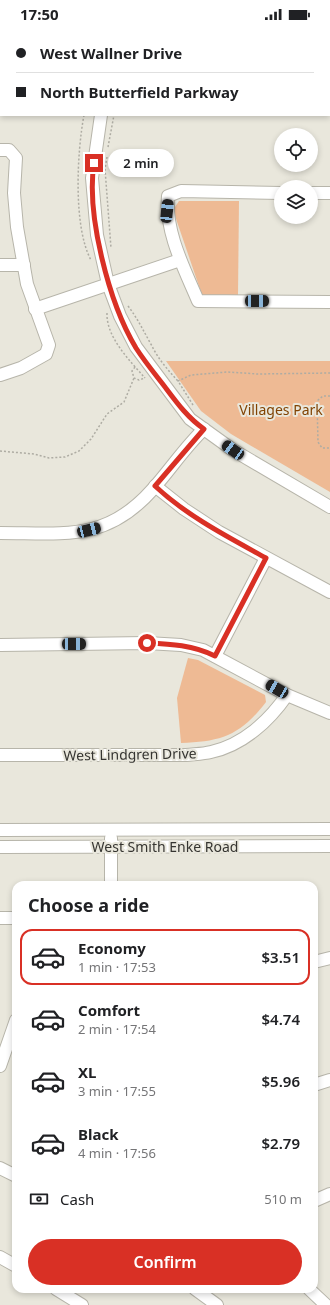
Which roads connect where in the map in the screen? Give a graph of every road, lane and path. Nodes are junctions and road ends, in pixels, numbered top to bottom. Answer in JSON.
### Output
{"nodes":[{"id":1,"x":101,"y":116,"type":"edge"},
{"id":2,"x":114,"y":116,"type":"edge"},
{"id":3,"x":4,"y":150,"type":"edge"},
{"id":4,"x":107,"y":150,"type":"dead end"},
{"id":5,"x":107,"y":156,"type":"dead end"},
{"id":6,"x":274,"y":193,"type":"edge"},
{"id":7,"x":318,"y":193,"type":"edge"},
{"id":8,"x":330,"y":193,"type":"edge"},
{"id":9,"x":112,"y":248,"type":"dead end"},
{"id":10,"x":180,"y":260,"type":"junction"},
{"id":11,"x":0,"y":265,"type":"edge"},
{"id":12,"x":24,"y":265,"type":"junction"},
{"id":13,"x":108,"y":284,"type":"junction"},
{"id":14,"x":330,"y":302,"type":"edge"},
{"id":15,"x":127,"y":304,"type":"dead end"},
{"id":16,"x":35,"y":309,"type":"junction"},
{"id":17,"x":135,"y":367,"type":"dead end"},
{"id":18,"x":330,"y":373,"type":"edge"},
{"id":19,"x":0,"y":375,"type":"edge"},
{"id":20,"x":134,"y":378,"type":"junction"},
{"id":21,"x":145,"y":378,"type":"dead end"},
{"id":22,"x":178,"y":381,"type":"junction"},
{"id":23,"x":330,"y":396,"type":"edge"},
{"id":24,"x":195,"y":407,"type":"dead end"},
{"id":25,"x":204,"y":429,"type":"junction"},
{"id":26,"x":330,"y":448,"type":"edge"},
{"id":27,"x":0,"y":451,"type":"edge"},
{"id":28,"x":155,"y":486,"type":"junction"},
{"id":29,"x":330,"y":506,"type":"edge"},
{"id":30,"x":0,"y":533,"type":"edge"},
{"id":31,"x":266,"y":558,"type":"junction"},
{"id":32,"x":330,"y":592,"type":"edge"},
{"id":33,"x":0,"y":645,"type":"edge"},
{"id":34,"x":215,"y":656,"type":"junction"},
{"id":35,"x":287,"y":695,"type":"junction"},
{"id":36,"x":330,"y":713,"type":"edge"},
{"id":37,"x":0,"y":755,"type":"edge"},
{"id":38,"x":330,"y":829,"type":"edge"},
{"id":39,"x":0,"y":830,"type":"edge"},
{"id":40,"x":111,"y":830,"type":"junction"},
{"id":41,"x":111,"y":846,"type":"junction"},
{"id":42,"x":330,"y":846,"type":"edge"},
{"id":43,"x":0,"y":847,"type":"edge"},
{"id":44,"x":111,"y":881,"type":"edge"},
{"id":45,"x":0,"y":918,"type":"edge"},
{"id":46,"x":12,"y":918,"type":"edge"},
{"id":47,"x":330,"y":958,"type":"edge"},
{"id":48,"x":318,"y":961,"type":"edge"},
{"id":49,"x":12,"y":1032,"type":"edge"},
{"id":50,"x":0,"y":1066,"type":"edge"},
{"id":51,"x":330,"y":1080,"type":"edge"},
{"id":52,"x":318,"y":1084,"type":"edge"},
{"id":53,"x":0,"y":1168,"type":"edge"},
{"id":54,"x":12,"y":1174,"type":"edge"},
{"id":55,"x":330,"y":1194,"type":"edge"},
{"id":56,"x":318,"y":1199,"type":"edge"},
{"id":57,"x":0,"y":1257,"type":"edge"},
{"id":58,"x":12,"y":1264,"type":"edge"},
{"id":59,"x":62,"y":1293,"type":"edge"},
{"id":60,"x":203,"y":1293,"type":"edge"},
{"id":61,"x":313,"y":1293,"type":"edge"},
{"id":62,"x":82,"y":1305,"type":"edge"},
{"id":63,"x":216,"y":1305,"type":"edge"},
{"id":64,"x":326,"y":1305,"type":"edge"}],
"edges":[{"from":1,"to":13,"type":"street"},
{"from":2,"to":4,"type":"path"},
{"from":3,"to":12,"type":"street"},
{"from":5,"to":9,"type":"path"},
{"from":6,"to":10,"type":"street"},
{"from":7,"to":8,"type":"street"},
{"from":10,"to":13,"type":"street"},
{"from":10,"to":14,"type":"street"},
{"from":11,"to":12,"type":"street"},
{"from":12,"to":16,"type":"street"},
{"from":13,"to":16,"type":"street"},
{"from":13,"to":25,"type":"street"},
{"from":15,"to":22,"type":"path"},
{"from":16,"to":19,"type":"street"},
{"from":17,"to":20,"type":"path"},
{"from":18,"to":22,"type":"path"},
{"from":20,"to":21,"type":"path"},
{"from":20,"to":27,"type":"path"},
{"from":22,"to":24,"type":"path"},
{"from":23,"to":26,"type":"path"},
{"from":25,"to":28,"type":"street"},
{"from":25,"to":29,"type":"street"},
{"from":28,"to":30,"type":"street"},
{"from":28,"to":31,"type":"street"},
{"from":31,"to":32,"type":"street"},
{"from":31,"to":34,"type":"street"},
{"from":33,"to":34,"type":"street"},
{"from":34,"to":35,"type":"street"},
{"from":35,"to":36,"type":"street"},
{"from":35,"to":37,"type":"street","name":"West Lindgren Drive"},
{"from":38,"to":40,"type":"street","name":"West Smith Enke Road"},
{"from":39,"to":40,"type":"street","name":"West Smith Enke Road"},
{"from":40,"to":41,"type":"street"},
{"from":41,"to":42,"type":"street","name":"West Smith Enke Road"},
{"from":41,"to":43,"type":"street","name":"West Smith Enke Road"},
{"from":41,"to":44,"type":"street"},
{"from":45,"to":46,"type":"street"},
{"from":47,"to":48,"type":"street"},
{"from":49,"to":50,"type":"street"},
{"from":51,"to":52,"type":"street"},
{"from":53,"to":54,"type":"street"},
{"from":55,"to":56,"type":"street"},
{"from":57,"to":58,"type":"street"},
{"from":59,"to":62,"type":"street"},
{"from":60,"to":63,"type":"street"},
{"from":61,"to":64,"type":"street"}]}
